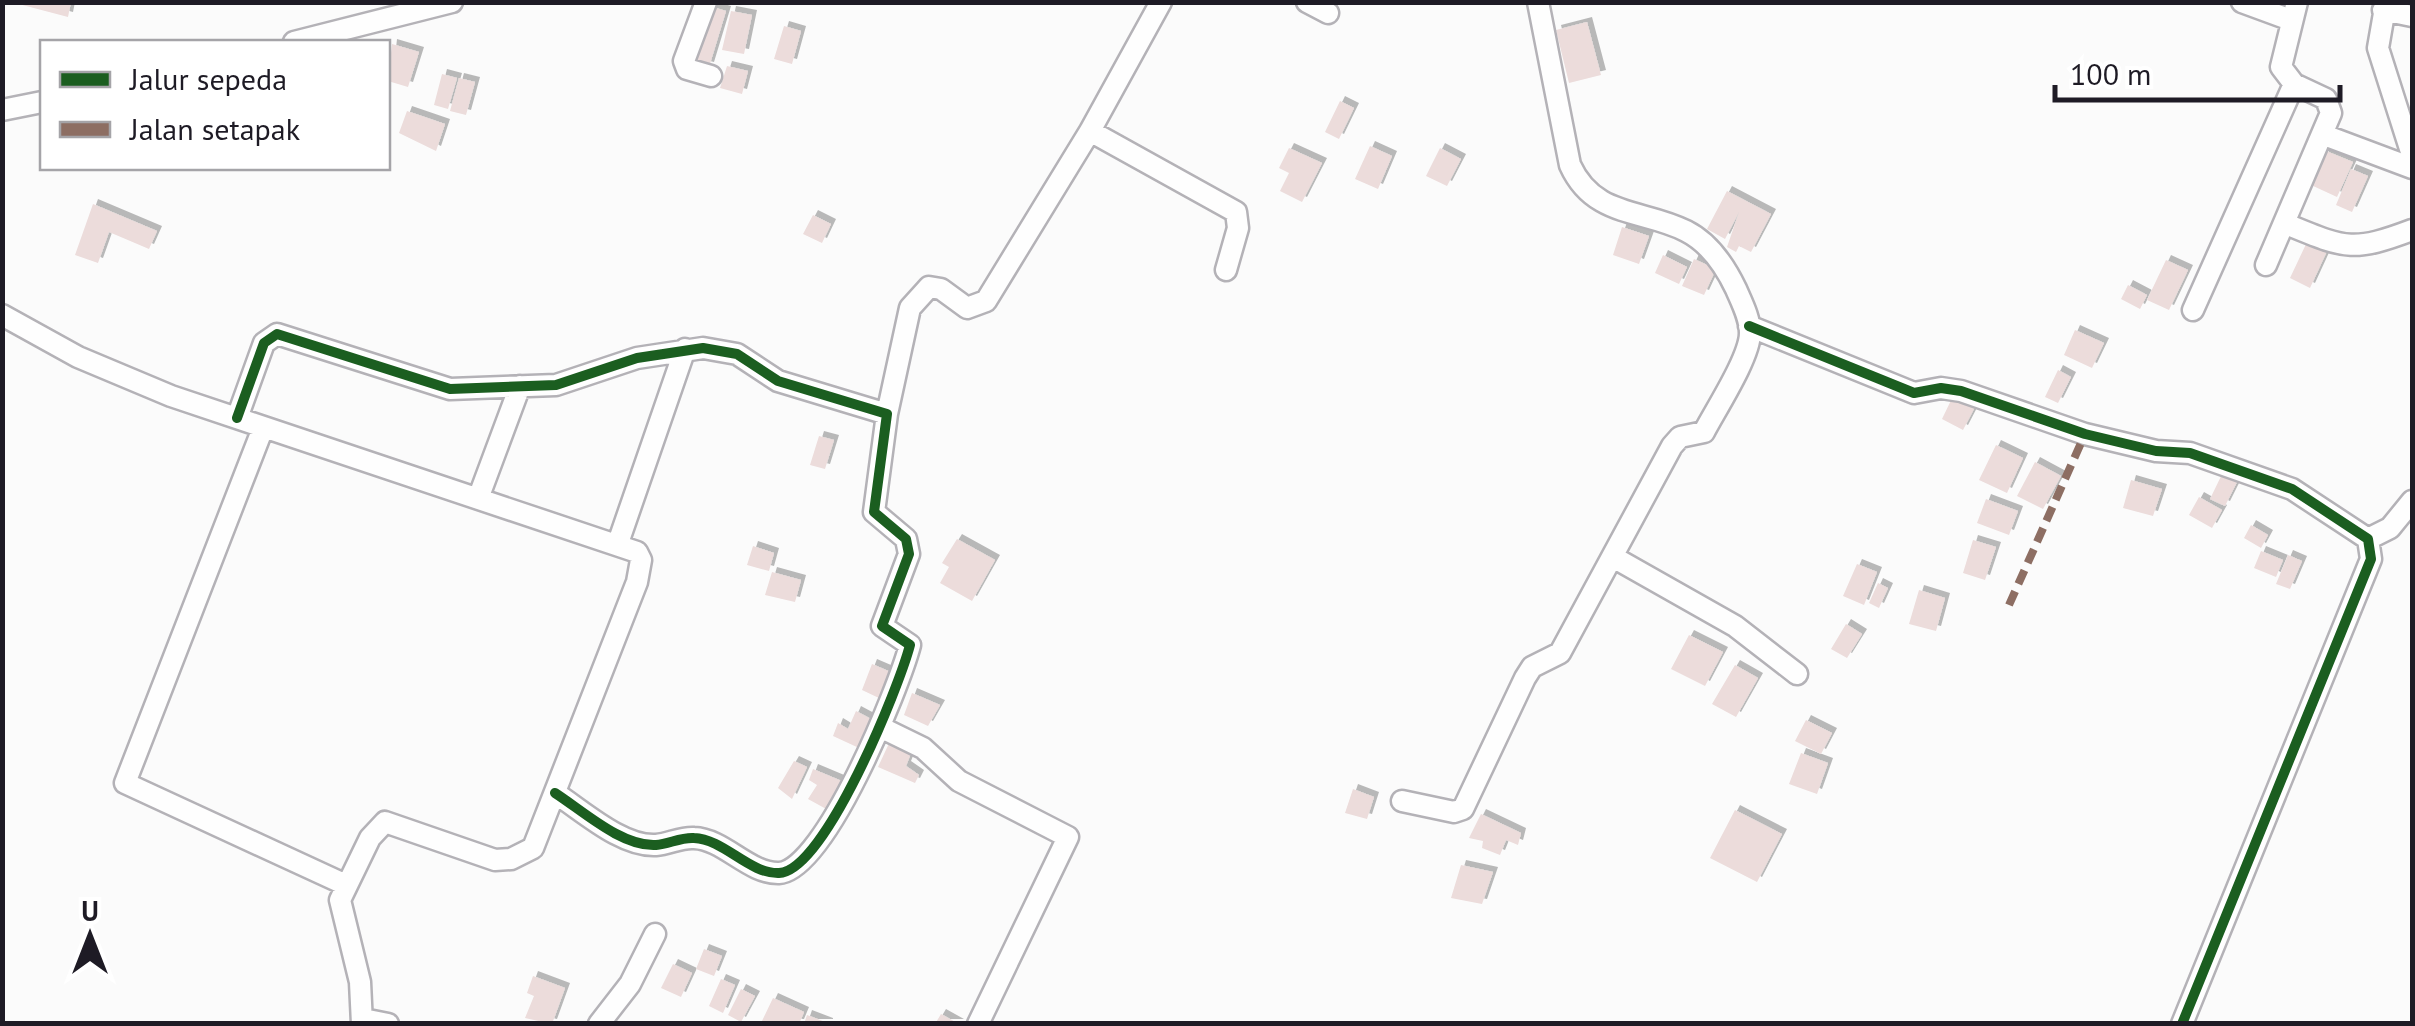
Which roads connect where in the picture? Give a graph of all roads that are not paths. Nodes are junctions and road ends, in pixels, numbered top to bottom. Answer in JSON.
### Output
{"nodes":[{"id":1,"x":452,"y":2,"type":"edge"},
{"id":2,"x":706,"y":2,"type":"edge"},
{"id":3,"x":1162,"y":2,"type":"edge"},
{"id":4,"x":1307,"y":2,"type":"edge"},
{"id":5,"x":1538,"y":2,"type":"edge"},
{"id":6,"x":2242,"y":2,"type":"edge"},
{"id":7,"x":426,"y":6,"type":"edge"},
{"id":8,"x":2384,"y":6,"type":"edge"},
{"id":9,"x":2294,"y":11,"type":"edge"},
{"id":10,"x":1328,"y":14,"type":"dead end"},
{"id":11,"x":2412,"y":16,"type":"edge"},
{"id":12,"x":301,"y":40,"type":"edge"},
{"id":13,"x":711,"y":76,"type":"dead end"},
{"id":14,"x":2294,"y":84,"type":"junction"},
{"id":15,"x":40,"y":102,"type":"edge"},
{"id":16,"x":2,"y":110,"type":"edge"},
{"id":17,"x":1090,"y":131,"type":"junction"},
{"id":18,"x":2324,"y":135,"type":"junction"},
{"id":19,"x":2412,"y":156,"type":"edge"},
{"id":20,"x":2412,"y":168,"type":"edge"},
{"id":21,"x":2286,"y":224,"type":"junction"},
{"id":22,"x":2412,"y":230,"type":"edge"},
{"id":23,"x":2266,"y":265,"type":"dead end"},
{"id":24,"x":1226,"y":270,"type":"dead end"},
{"id":25,"x":2193,"y":310,"type":"dead end"},
{"id":26,"x":2,"y":316,"type":"edge"},
{"id":27,"x":1748,"y":326,"type":"junction"},
{"id":28,"x":684,"y":349,"type":"junction"},
{"id":29,"x":520,"y":386,"type":"junction"},
{"id":30,"x":887,"y":414,"type":"junction"},
{"id":31,"x":237,"y":418,"type":"junction"},
{"id":32,"x":263,"y":428,"type":"junction"},
{"id":33,"x":479,"y":496,"type":"junction"},
{"id":34,"x":2412,"y":501,"type":"edge"},
{"id":35,"x":2368,"y":539,"type":"junction"},
{"id":36,"x":618,"y":543,"type":"junction"},
{"id":37,"x":1613,"y":556,"type":"junction"},
{"id":38,"x":1796,"y":674,"type":"dead end"},
{"id":39,"x":880,"y":727,"type":"junction"},
{"id":40,"x":555,"y":793,"type":"junction"},
{"id":41,"x":1402,"y":801,"type":"dead end"},
{"id":42,"x":344,"y":884,"type":"junction"},
{"id":43,"x":656,"y":934,"type":"dead end"},
{"id":44,"x":362,"y":1022,"type":"edge"},
{"id":45,"x":388,"y":1024,"type":"edge"},
{"id":46,"x":598,"y":1024,"type":"edge"},
{"id":47,"x":978,"y":1024,"type":"edge"},
{"id":48,"x":2182,"y":1024,"type":"edge"}],
"edges":[{"from":1,"to":7,"type":"street"},
{"from":2,"to":13,"type":"street"},
{"from":3,"to":17,"type":"street"},
{"from":4,"to":10,"type":"street"},
{"from":5,"to":27,"type":"street"},
{"from":6,"to":9,"type":"street"},
{"from":7,"to":12,"type":"street"},
{"from":8,"to":11,"type":"street"},
{"from":8,"to":19,"type":"street"},
{"from":9,"to":14,"type":"street"},
{"from":14,"to":18,"type":"street"},
{"from":14,"to":25,"type":"street"},
{"from":15,"to":16,"type":"street"},
{"from":17,"to":24,"type":"street"},
{"from":17,"to":30,"type":"street"},
{"from":18,"to":20,"type":"street"},
{"from":18,"to":21,"type":"street"},
{"from":21,"to":22,"type":"street"},
{"from":21,"to":23,"type":"street"},
{"from":26,"to":31,"type":"street"},
{"from":27,"to":35,"type":"street"},
{"from":27,"to":37,"type":"street"},
{"from":28,"to":29,"type":"street"},
{"from":28,"to":30,"type":"street"},
{"from":28,"to":36,"type":"street"},
{"from":29,"to":31,"type":"street"},
{"from":29,"to":33,"type":"street"},
{"from":30,"to":39,"type":"street"},
{"from":31,"to":32,"type":"street"},
{"from":32,"to":33,"type":"street"},
{"from":32,"to":42,"type":"street"},
{"from":33,"to":36,"type":"street"},
{"from":34,"to":35,"type":"street"},
{"from":35,"to":48,"type":"street"},
{"from":36,"to":40,"type":"street"},
{"from":37,"to":38,"type":"street"},
{"from":37,"to":41,"type":"street"},
{"from":39,"to":40,"type":"street"},
{"from":39,"to":47,"type":"street"},
{"from":40,"to":42,"type":"street"},
{"from":42,"to":44,"type":"street"},
{"from":43,"to":46,"type":"street"},
{"from":44,"to":45,"type":"street"}]}
